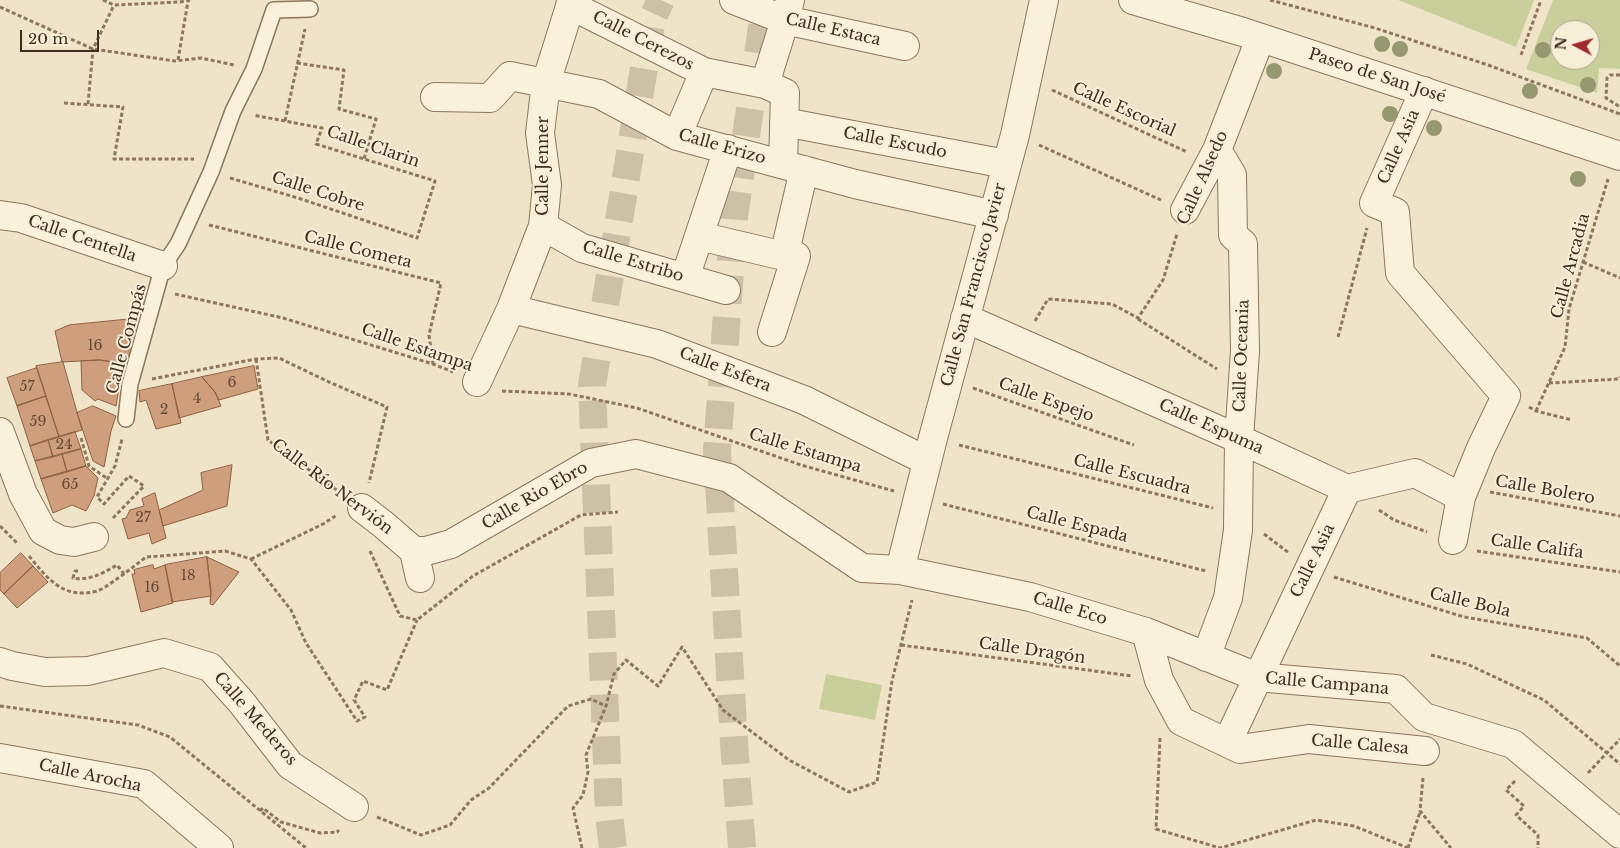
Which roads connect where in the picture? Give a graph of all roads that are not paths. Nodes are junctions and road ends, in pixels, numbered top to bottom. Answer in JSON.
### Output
{"nodes":[{"id":1,"x":734,"y":0,"type":"edge"},
{"id":2,"x":1044,"y":0,"type":"edge"},
{"id":3,"x":1133,"y":0,"type":"edge"},
{"id":4,"x":565,"y":2,"type":"edge"},
{"id":5,"x":310,"y":9,"type":"road end"},
{"id":6,"x":787,"y":10,"type":"edge"},
{"id":7,"x":1260,"y":39,"type":"junction"},
{"id":8,"x":905,"y":46,"type":"dead end"},
{"id":9,"x":704,"y":72,"type":"junction"},
{"id":10,"x":546,"y":83,"type":"junction"},
{"id":11,"x":765,"y":84,"type":"junction"},
{"id":12,"x":1424,"y":91,"type":"junction"},
{"id":13,"x":435,"y":97,"type":"dead end"},
{"id":14,"x":784,"y":122,"type":"junction"},
{"id":15,"x":677,"y":136,"type":"junction"},
{"id":16,"x":728,"y":150,"type":"junction"},
{"id":17,"x":1214,"y":156,"type":"junction"},
{"id":18,"x":1618,"y":156,"type":"edge"},
{"id":19,"x":1006,"y":164,"type":"junction"},
{"id":20,"x":794,"y":167,"type":"junction"},
{"id":21,"x":1185,"y":210,"type":"road end"},
{"id":22,"x":0,"y":215,"type":"edge"},
{"id":23,"x":994,"y":215,"type":"junction"},
{"id":24,"x":543,"y":226,"type":"junction"},
{"id":25,"x":699,"y":236,"type":"junction"},
{"id":26,"x":784,"y":256,"type":"junction"},
{"id":27,"x":160,"y":278,"type":"junction"},
{"id":28,"x":685,"y":278,"type":"junction"},
{"id":29,"x":726,"y":290,"type":"dead end"},
{"id":30,"x":511,"y":309,"type":"junction"},
{"id":31,"x":965,"y":318,"type":"junction"},
{"id":32,"x":772,"y":332,"type":"dead end"},
{"id":33,"x":476,"y":382,"type":"road end"},
{"id":34,"x":126,"y":419,"type":"road end"},
{"id":35,"x":0,"y":432,"type":"edge"},
{"id":36,"x":1239,"y":439,"type":"junction"},
{"id":37,"x":930,"y":450,"type":"junction"},
{"id":38,"x":1347,"y":489,"type":"junction"},
{"id":39,"x":1463,"y":492,"type":"junction"},
{"id":40,"x":358,"y":506,"type":"road end"},
{"id":41,"x":102,"y":529,"type":"road end"},
{"id":42,"x":1453,"y":540,"type":"road end"},
{"id":43,"x":414,"y":551,"type":"junction"},
{"id":44,"x":900,"y":570,"type":"junction"},
{"id":45,"x":420,"y":578,"type":"dead end"},
{"id":46,"x":1146,"y":632,"type":"junction"},
{"id":47,"x":1206,"y":657,"type":"junction"},
{"id":48,"x":0,"y":662,"type":"edge"},
{"id":49,"x":1257,"y":678,"type":"junction"},
{"id":50,"x":1227,"y":743,"type":"junction"},
{"id":51,"x":1425,"y":751,"type":"road end"},
{"id":52,"x":0,"y":758,"type":"edge"},
{"id":53,"x":348,"y":817,"type":"road end"},
{"id":54,"x":1620,"y":834,"type":"edge"},
{"id":55,"x":220,"y":848,"type":"edge"}],
"edges":[{"from":1,"to":6,"type":"street","name":"Calle Estaca"},
{"from":2,"to":19,"type":"street","name":"Calle San Francisco Javier"},
{"from":3,"to":7,"type":"street","name":"Paseo de San José"},
{"from":4,"to":9,"type":"street","name":"Calle Cerezos"},
{"from":4,"to":10,"type":"street","name":"Calle Jenner"},
{"from":5,"to":27,"type":"lane","name":"Calle Compás"},
{"from":6,"to":8,"type":"street","name":"Calle Estaca"},
{"from":6,"to":11,"type":"street"},
{"from":7,"to":12,"type":"street","name":"Paseo de San José"},
{"from":7,"to":17,"type":"street","name":"Calle Alsedo"},
{"from":9,"to":11,"type":"street","name":"Calle Cerezos"},
{"from":9,"to":15,"type":"street","name":"Calle Cerezos"},
{"from":10,"to":13,"type":"street","name":"Calle Erizo"},
{"from":10,"to":15,"type":"street","name":"Calle Erizo"},
{"from":10,"to":24,"type":"street","name":"Calle Jenner"},
{"from":11,"to":14,"type":"street"},
{"from":12,"to":18,"type":"street","name":"Paseo de San José"},
{"from":12,"to":39,"type":"street","name":"Calle Asia"},
{"from":14,"to":19,"type":"street","name":"Calle Escudo"},
{"from":14,"to":20,"type":"street"},
{"from":15,"to":16,"type":"street","name":"Calle Erizo"},
{"from":16,"to":20,"type":"street","name":"Calle Erizo"},
{"from":16,"to":25,"type":"street"},
{"from":17,"to":21,"type":"street","name":"Calle Alsedo"},
{"from":17,"to":36,"type":"street","name":"Calle Oceania"},
{"from":19,"to":23,"type":"street","name":"Calle San Francisco Javier"},
{"from":20,"to":23,"type":"street","name":"Calle Erizo"},
{"from":20,"to":26,"type":"street"},
{"from":22,"to":27,"type":"street","name":"Calle Centella"},
{"from":23,"to":31,"type":"street","name":"Calle San Francisco Javier"},
{"from":24,"to":28,"type":"street","name":"Calle Estribo"},
{"from":24,"to":30,"type":"street","name":"Calle Jenner"},
{"from":25,"to":26,"type":"street"},
{"from":25,"to":28,"type":"street"},
{"from":26,"to":32,"type":"street"},
{"from":27,"to":34,"type":"lane","name":"Calle Compás"},
{"from":28,"to":29,"type":"street","name":"Calle Estribo"},
{"from":30,"to":33,"type":"street","name":"Calle Jenner"},
{"from":30,"to":37,"type":"street","name":"Calle Esfera"},
{"from":31,"to":36,"type":"street","name":"Calle Espuma"},
{"from":31,"to":37,"type":"street","name":"Calle San Francisco Javier"},
{"from":35,"to":41,"type":"street"},
{"from":36,"to":38,"type":"street","name":"Calle Espuma"},
{"from":36,"to":47,"type":"street","name":"Calle Oceania"},
{"from":37,"to":44,"type":"street","name":"Calle San Francisco Javier"},
{"from":38,"to":39,"type":"street"},
{"from":38,"to":49,"type":"street","name":"Calle Asia"},
{"from":39,"to":42,"type":"street"},
{"from":40,"to":43,"type":"street","name":"Calle Río Nervión"},
{"from":43,"to":44,"type":"street","name":"Calle Rio Ebro"},
{"from":43,"to":45,"type":"street"},
{"from":44,"to":46,"type":"street","name":"Calle Eco"},
{"from":46,"to":47,"type":"street","name":"Calle Campana"},
{"from":46,"to":50,"type":"street","name":"Calle Calesa"},
{"from":47,"to":49,"type":"street","name":"Calle Campana"},
{"from":48,"to":53,"type":"street","name":"Calle Mederos"},
{"from":49,"to":50,"type":"street","name":"Calle Asia"},
{"from":49,"to":54,"type":"street","name":"Calle Campana"},
{"from":50,"to":51,"type":"street","name":"Calle Calesa"},
{"from":52,"to":55,"type":"street","name":"Calle Arocha"}]}
